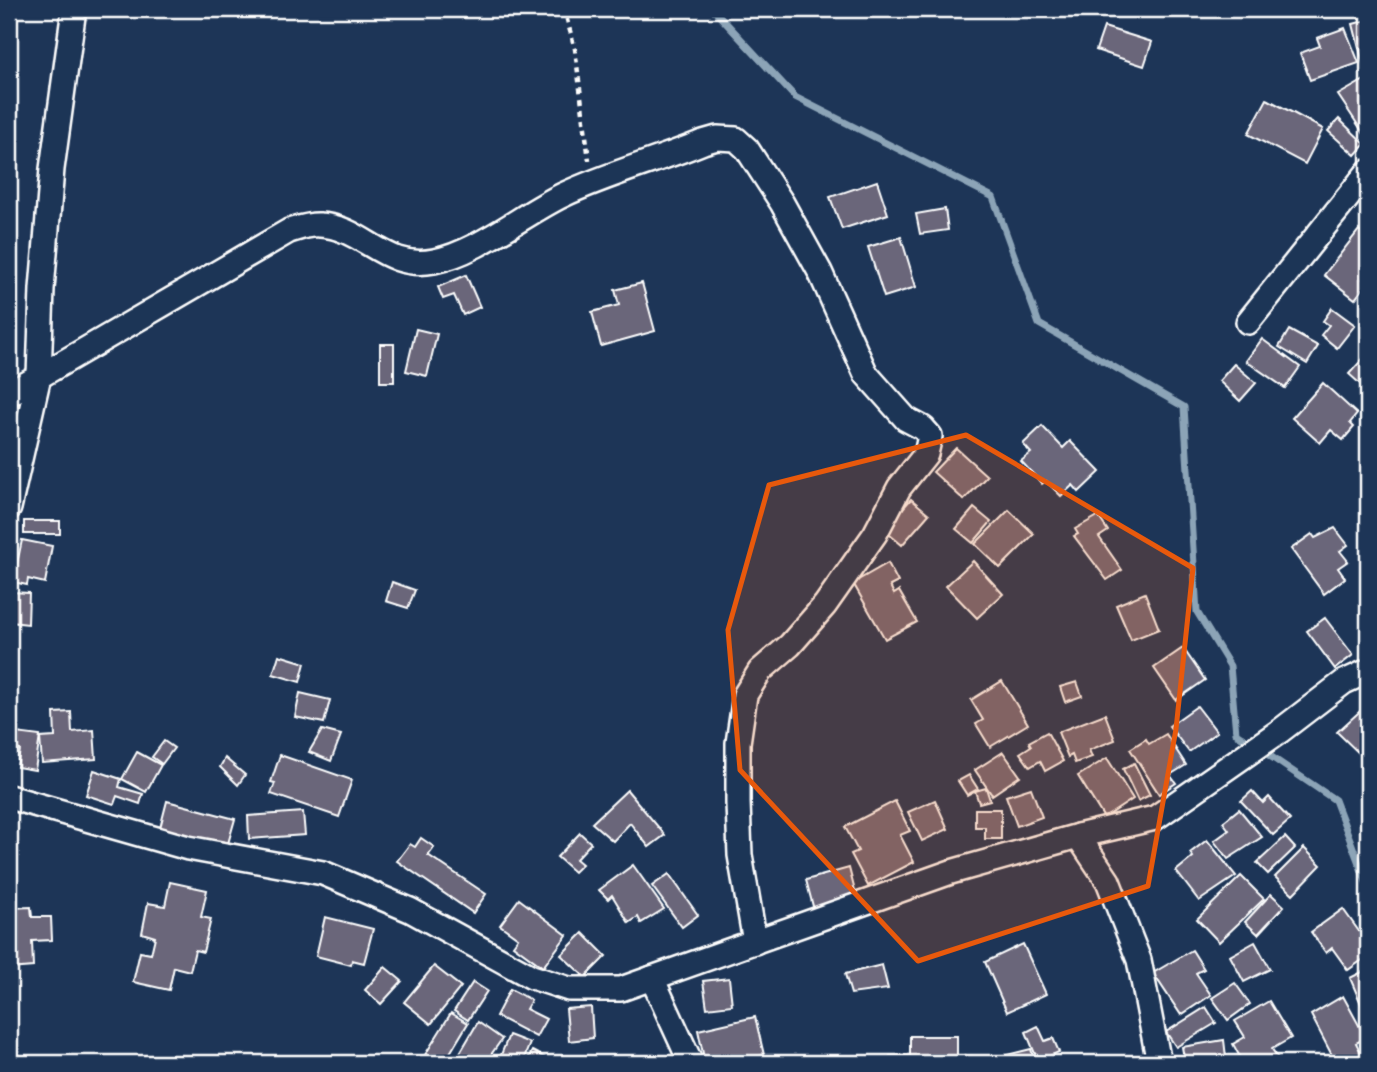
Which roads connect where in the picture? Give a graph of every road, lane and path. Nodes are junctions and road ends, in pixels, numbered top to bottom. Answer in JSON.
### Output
{"nodes":[{"id":1,"x":74,"y":9,"type":"edge"},
{"id":2,"x":565,"y":9,"type":"edge"},
{"id":3,"x":1368,"y":172,"type":"edge"},
{"id":4,"x":593,"y":184,"type":"junction"},
{"id":5,"x":1248,"y":322,"type":"dead end"},
{"id":6,"x":39,"y":376,"type":"junction"},
{"id":7,"x":9,"y":394,"type":"edge"},
{"id":8,"x":9,"y":509,"type":"edge"},
{"id":9,"x":1368,"y":671,"type":"edge"},
{"id":10,"x":9,"y":797,"type":"edge"},
{"id":11,"x":1078,"y":836,"type":"junction"},
{"id":12,"x":755,"y":942,"type":"junction"},
{"id":13,"x":652,"y":978,"type":"junction"},
{"id":14,"x":691,"y":1063,"type":"edge"},
{"id":15,"x":1159,"y":1063,"type":"edge"}],
"edges":[{"from":1,"to":6,"type":"street"},
{"from":2,"to":4,"type":"path"},
{"from":3,"to":5,"type":"street"},
{"from":4,"to":6,"type":"street"},
{"from":4,"to":12,"type":"street"},
{"from":6,"to":7,"type":"street"},
{"from":6,"to":8,"type":"street"},
{"from":9,"to":11,"type":"street"},
{"from":10,"to":13,"type":"street"},
{"from":11,"to":12,"type":"street"},
{"from":11,"to":15,"type":"street"},
{"from":12,"to":13,"type":"street"},
{"from":13,"to":14,"type":"street"}]}
